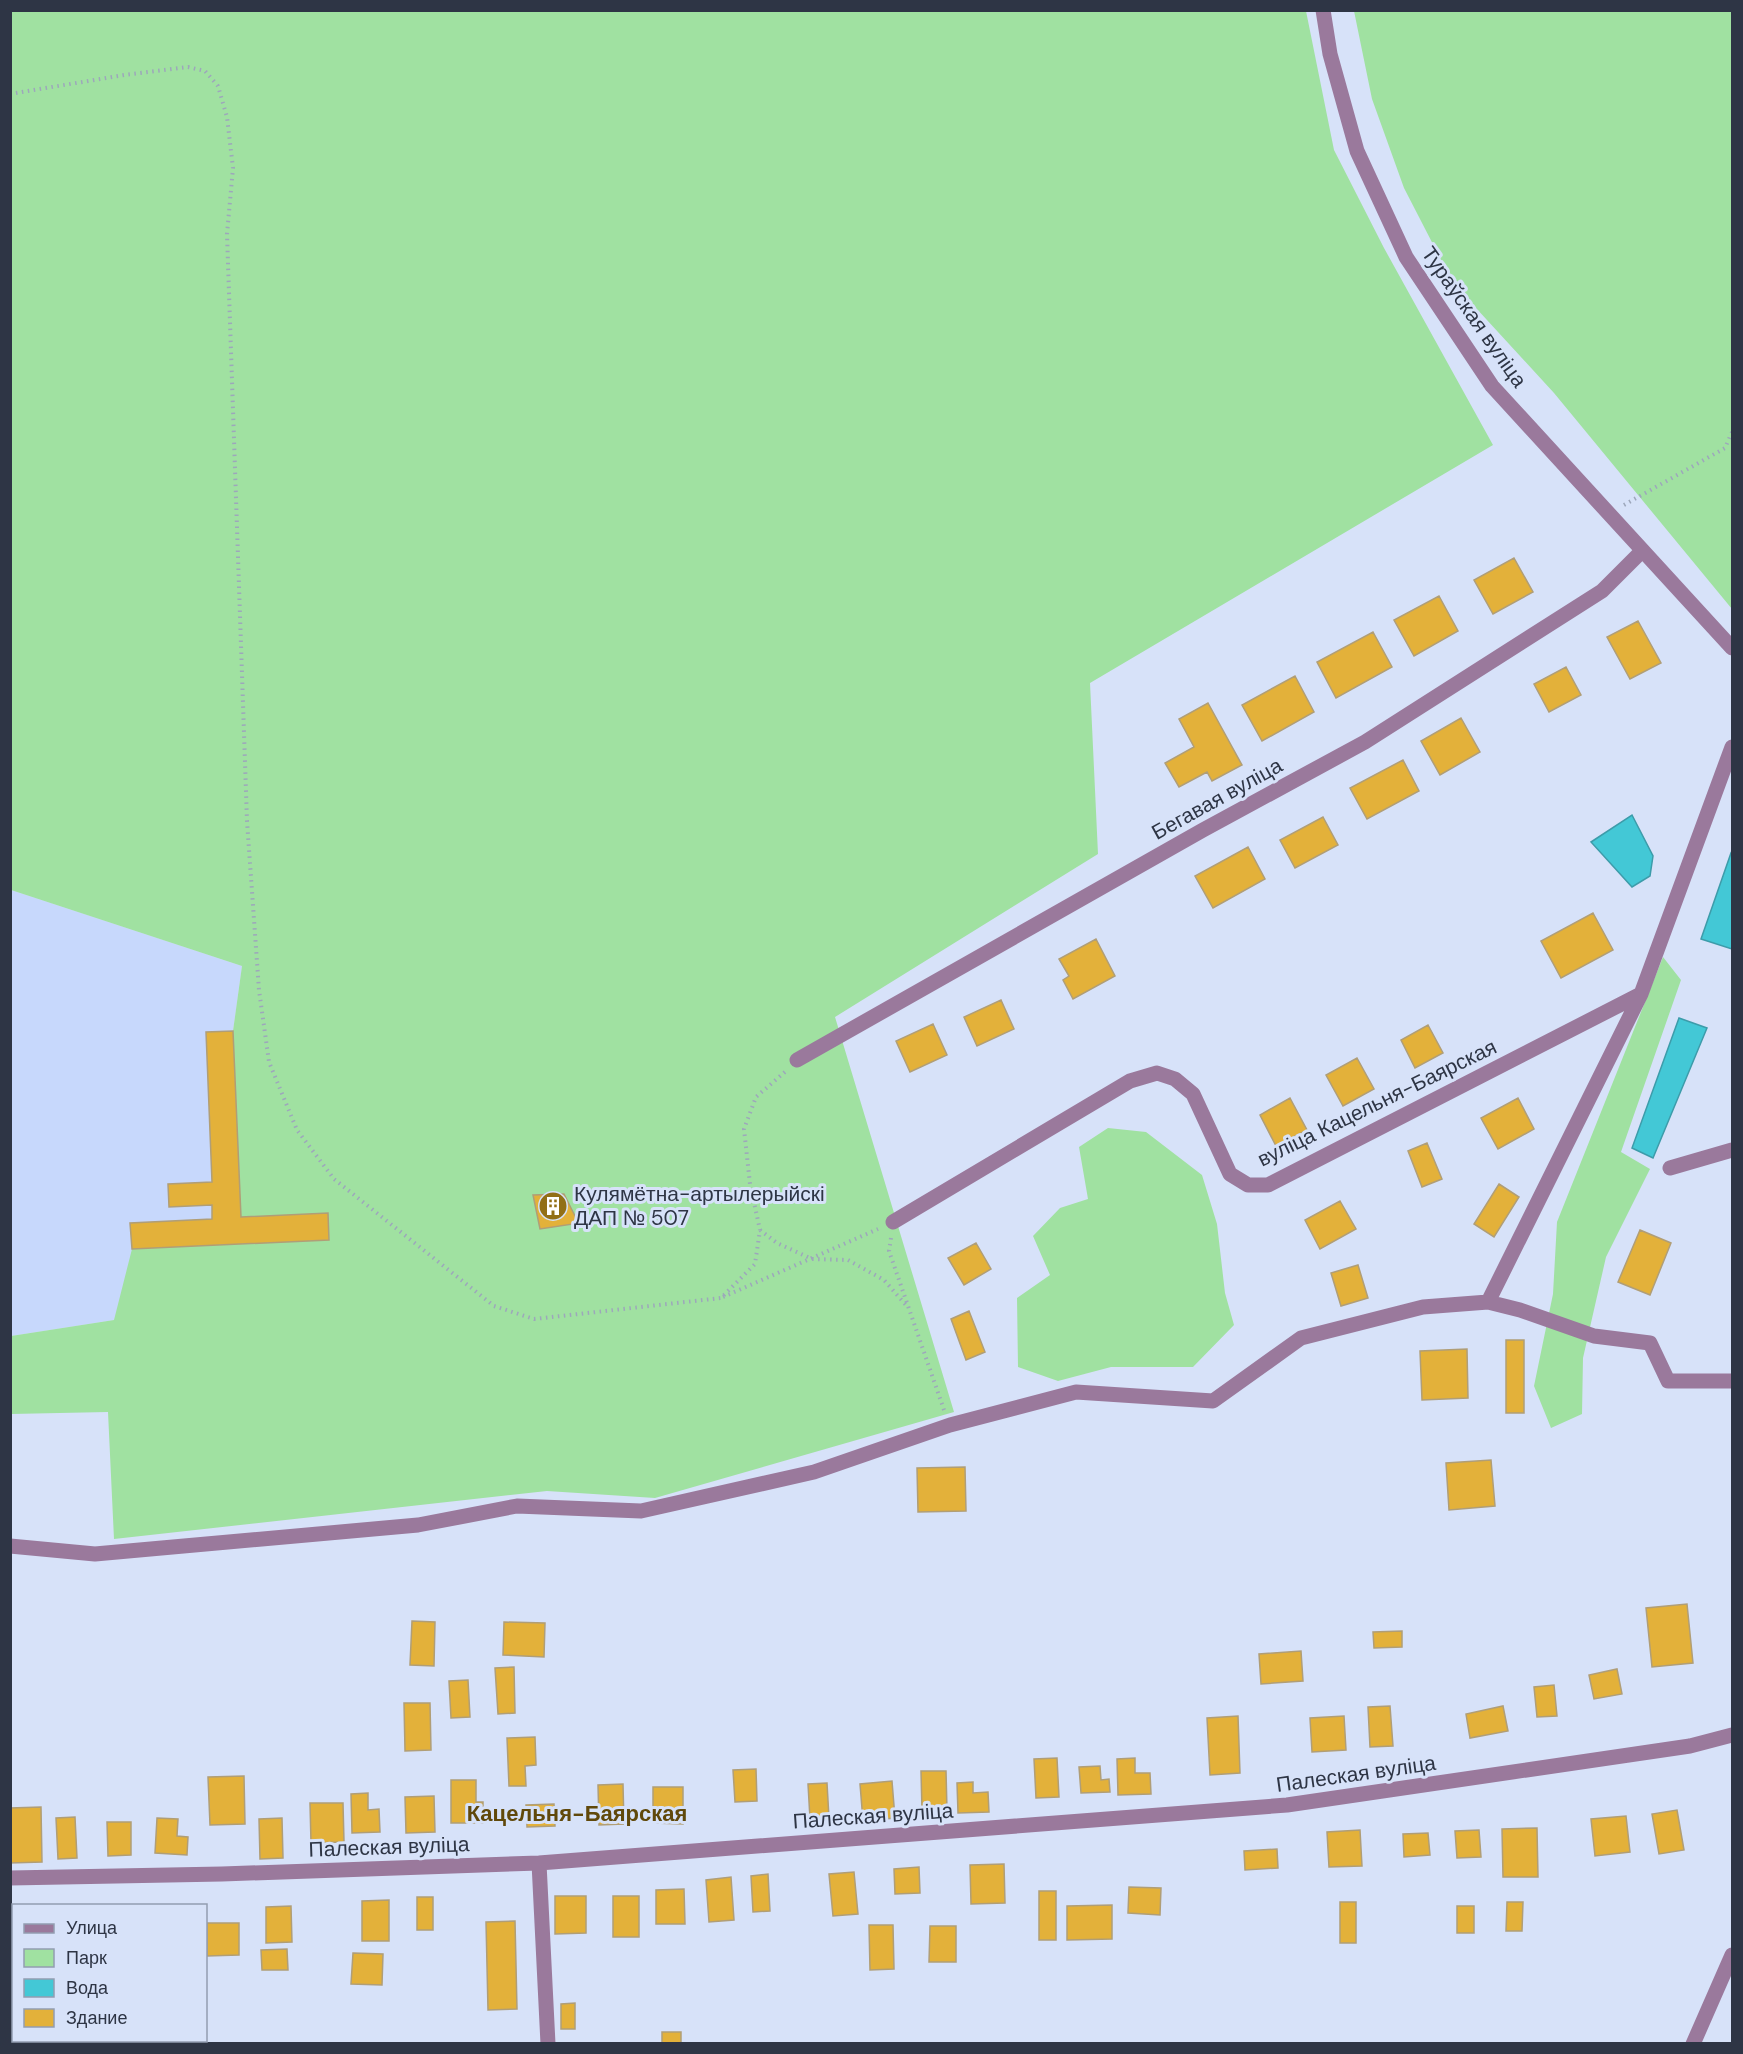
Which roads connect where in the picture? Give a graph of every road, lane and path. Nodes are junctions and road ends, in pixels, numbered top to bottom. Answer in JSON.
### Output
{"nodes":[{"id":1,"x":1323,"y":10,"type":"edge"},
{"id":2,"x":10,"y":94,"type":"edge"},
{"id":3,"x":1732,"y":432,"type":"edge"},
{"id":4,"x":1608,"y":514,"type":"junction"},
{"id":5,"x":1642,"y":551,"type":"junction"},
{"id":6,"x":1732,"y":648,"type":"edge"},
{"id":7,"x":1732,"y":747,"type":"edge"},
{"id":8,"x":1641,"y":994,"type":"junction"},
{"id":9,"x":797,"y":1060,"type":"joint"},
{"id":10,"x":1732,"y":1150,"type":"edge"},
{"id":11,"x":1670,"y":1168,"type":"dead end"},
{"id":12,"x":892,"y":1222,"type":"junction"},
{"id":13,"x":760,"y":1230,"type":"junction"},
{"id":14,"x":812,"y":1259,"type":"junction"},
{"id":15,"x":721,"y":1298,"type":"junction"},
{"id":16,"x":1488,"y":1302,"type":"junction"},
{"id":17,"x":907,"y":1306,"type":"junction"},
{"id":18,"x":1732,"y":1381,"type":"edge"},
{"id":19,"x":950,"y":1425,"type":"junction"},
{"id":20,"x":10,"y":1546,"type":"edge"},
{"id":21,"x":1732,"y":1736,"type":"edge"},
{"id":22,"x":540,"y":1863,"type":"junction"},
{"id":23,"x":10,"y":1878,"type":"edge"},
{"id":24,"x":1732,"y":1955,"type":"edge"},
{"id":25,"x":548,"y":2043,"type":"edge"},
{"id":26,"x":1693,"y":2043,"type":"edge"}],
"edges":[{"from":1,"to":4,"type":"street","name":"Тураўская вуліца"},
{"from":2,"to":15,"type":"path"},
{"from":3,"to":4,"type":"path"},
{"from":4,"to":5,"type":"street","name":"Тураўская вуліца"},
{"from":5,"to":6,"type":"street","name":"Тураўская вуліца"},
{"from":5,"to":9,"type":"street","name":"Бегавая вуліца"},
{"from":7,"to":8,"type":"street"},
{"from":8,"to":12,"type":"street","name":"вуліца Кацельня-Баярская"},
{"from":8,"to":16,"type":"street"},
{"from":9,"to":13,"type":"path"},
{"from":10,"to":11,"type":"street"},
{"from":12,"to":14,"type":"path"},
{"from":12,"to":17,"type":"path"},
{"from":13,"to":14,"type":"path"},
{"from":13,"to":15,"type":"path"},
{"from":14,"to":15,"type":"path"},
{"from":14,"to":17,"type":"path"},
{"from":16,"to":18,"type":"street"},
{"from":16,"to":19,"type":"street"},
{"from":17,"to":19,"type":"path"},
{"from":19,"to":20,"type":"street"},
{"from":21,"to":22,"type":"street","name":"Палеская вуліца"},
{"from":22,"to":23,"type":"street","name":"Палеская вуліца"},
{"from":22,"to":25,"type":"street"},
{"from":24,"to":26,"type":"street"}]}
